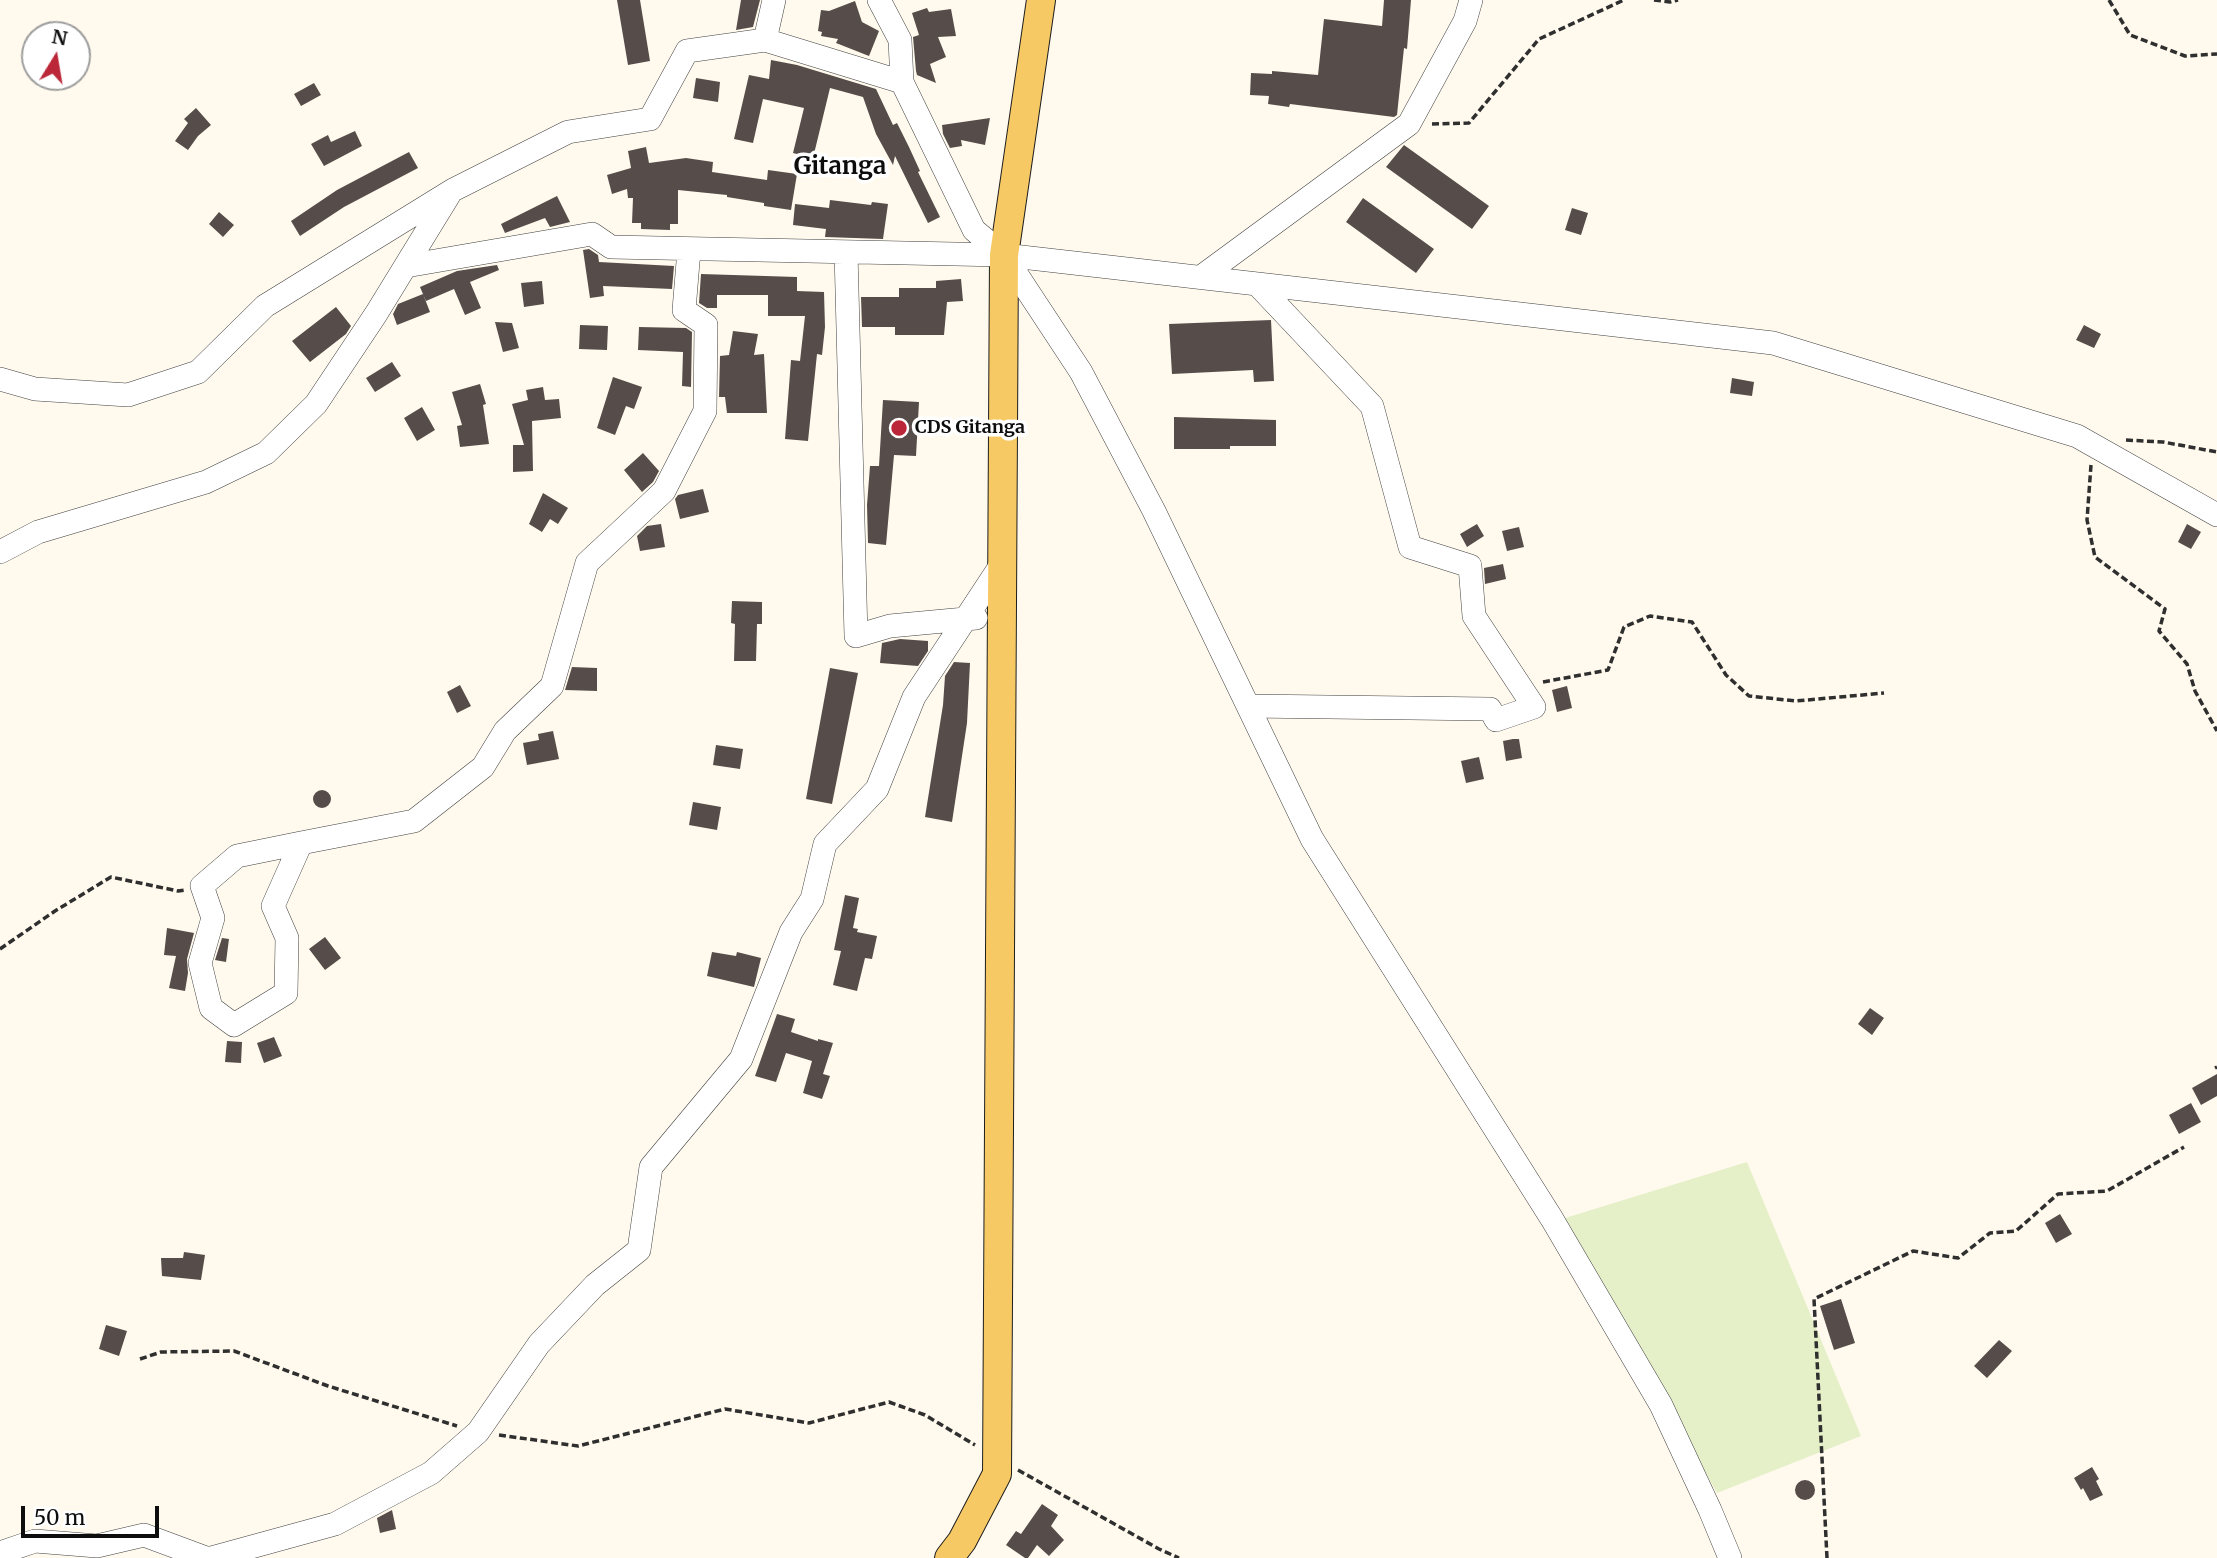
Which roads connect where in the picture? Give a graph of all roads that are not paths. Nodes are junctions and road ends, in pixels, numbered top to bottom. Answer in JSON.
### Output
{"nodes":[{"id":1,"x":774,"y":0,"type":"edge"},
{"id":2,"x":878,"y":0,"type":"edge"},
{"id":3,"x":1041,"y":0,"type":"edge"},
{"id":4,"x":1471,"y":0,"type":"edge"},
{"id":5,"x":765,"y":40,"type":"junction"},
{"id":6,"x":902,"y":82,"type":"junction"},
{"id":7,"x":453,"y":190,"type":"junction"},
{"id":8,"x":689,"y":250,"type":"junction"},
{"id":9,"x":846,"y":252,"type":"junction"},
{"id":10,"x":1004,"y":255,"type":"junction"},
{"id":11,"x":405,"y":266,"type":"junction"},
{"id":12,"x":1201,"y":277,"type":"junction"},
{"id":13,"x":1258,"y":284,"type":"junction"},
{"id":14,"x":0,"y":379,"type":"edge"},
{"id":15,"x":2217,"y":515,"type":"edge"},
{"id":16,"x":0,"y":552,"type":"edge"},
{"id":17,"x":1001,"y":565,"type":"junction"},
{"id":18,"x":1001,"y":616,"type":"junction"},
{"id":19,"x":966,"y":619,"type":"junction"},
{"id":20,"x":1248,"y":706,"type":"junction"},
{"id":21,"x":301,"y":842,"type":"junction"},
{"id":22,"x":0,"y":1553,"type":"edge"},
{"id":23,"x":208,"y":1558,"type":"edge"},
{"id":24,"x":949,"y":1558,"type":"edge"},
{"id":25,"x":1730,"y":1558,"type":"edge"}],
"edges":[{"from":1,"to":5,"type":"street"},
{"from":2,"to":6,"type":"street"},
{"from":3,"to":10,"type":"main road"},
{"from":4,"to":12,"type":"street"},
{"from":5,"to":6,"type":"street"},
{"from":5,"to":7,"type":"street"},
{"from":6,"to":10,"type":"street"},
{"from":7,"to":11,"type":"street"},
{"from":7,"to":14,"type":"street"},
{"from":8,"to":9,"type":"street"},
{"from":8,"to":11,"type":"street"},
{"from":8,"to":21,"type":"street"},
{"from":9,"to":10,"type":"street"},
{"from":9,"to":19,"type":"street"},
{"from":10,"to":12,"type":"street"},
{"from":10,"to":17,"type":"main road"},
{"from":10,"to":20,"type":"street"},
{"from":11,"to":16,"type":"street"},
{"from":12,"to":13,"type":"street"},
{"from":13,"to":15,"type":"street"},
{"from":13,"to":20,"type":"street"},
{"from":17,"to":18,"type":"main road"},
{"from":17,"to":19,"type":"street"},
{"from":18,"to":19,"type":"street"},
{"from":18,"to":24,"type":"main road"},
{"from":19,"to":23,"type":"street"},
{"from":20,"to":25,"type":"street"},
{"from":21,"to":21,"type":"street"},
{"from":22,"to":23,"type":"street"}]}
